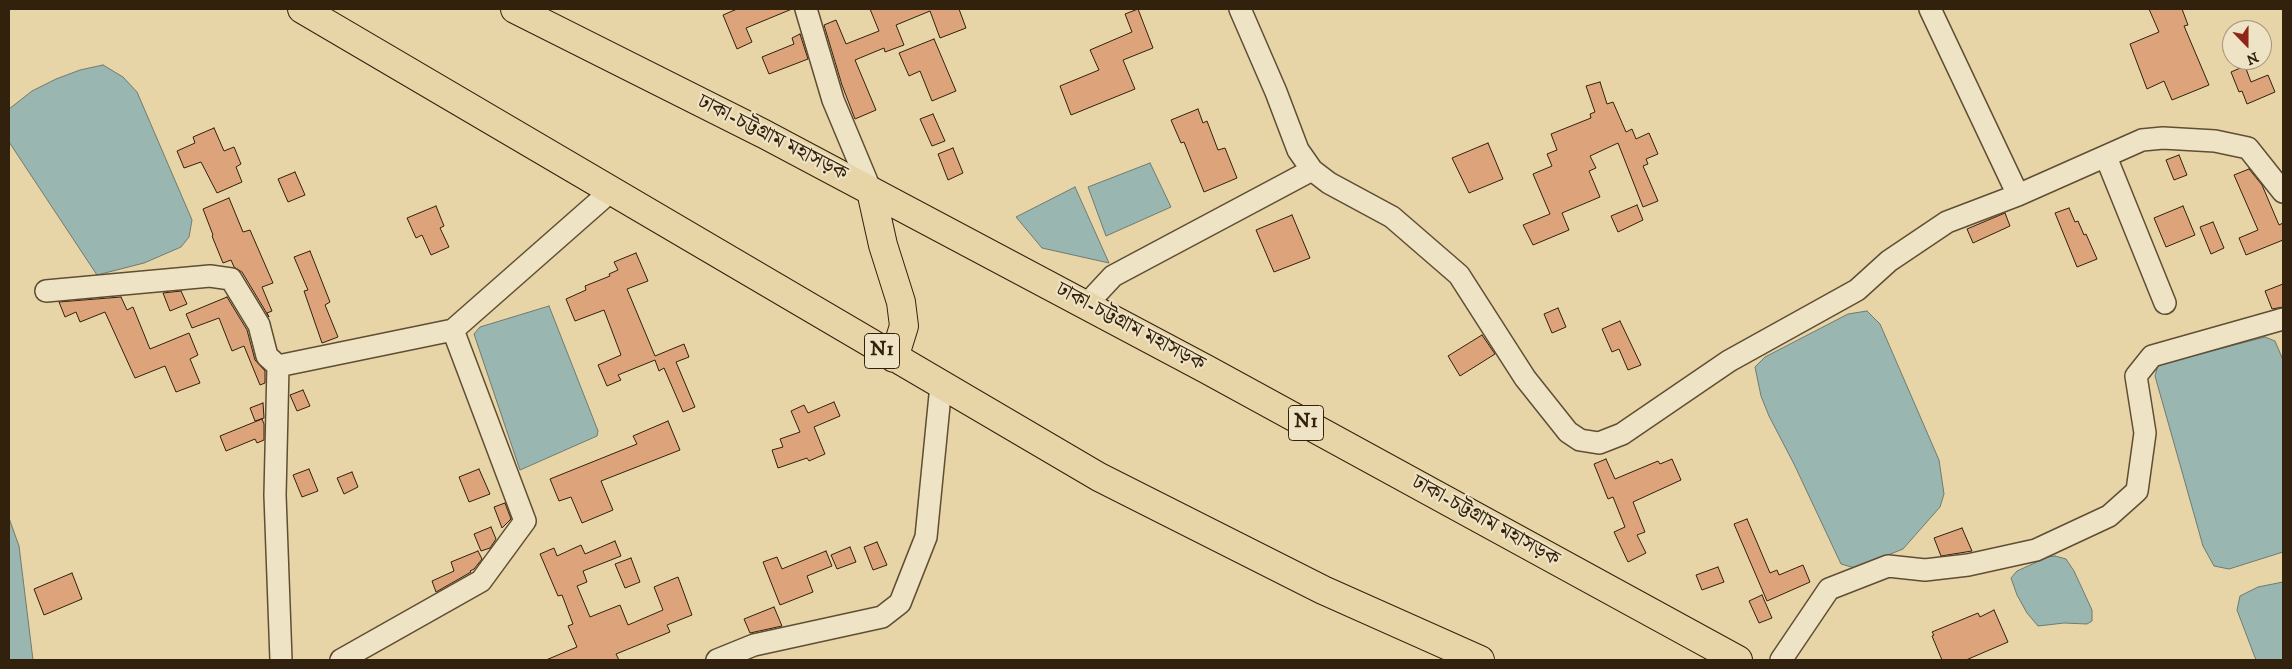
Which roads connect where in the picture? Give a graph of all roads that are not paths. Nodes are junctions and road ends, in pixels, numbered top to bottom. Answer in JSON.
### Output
{"nodes":[{"id":1,"x":302,"y":9,"type":"edge"},
{"id":2,"x":515,"y":9,"type":"edge"},
{"id":3,"x":806,"y":9,"type":"edge"},
{"id":4,"x":1240,"y":9,"type":"edge"},
{"id":5,"x":1930,"y":9,"type":"edge"},
{"id":6,"x":2106,"y":157,"type":"junction"},
{"id":7,"x":1312,"y":170,"type":"junction"},
{"id":8,"x":611,"y":191,"type":"junction"},
{"id":9,"x":871,"y":191,"type":"junction"},
{"id":10,"x":2283,"y":192,"type":"edge"},
{"id":11,"x":2018,"y":195,"type":"junction"},
{"id":12,"x":46,"y":291,"type":"dead end"},
{"id":13,"x":2165,"y":303,"type":"dead end"},
{"id":14,"x":1086,"y":305,"type":"junction"},
{"id":15,"x":2283,"y":319,"type":"edge"},
{"id":16,"x":453,"y":330,"type":"junction"},
{"id":17,"x":894,"y":358,"type":"junction"},
{"id":18,"x":278,"y":366,"type":"junction"},
{"id":19,"x":941,"y":385,"type":"junction"},
{"id":20,"x":280,"y":660,"type":"edge"},
{"id":21,"x":341,"y":660,"type":"edge"},
{"id":22,"x":717,"y":660,"type":"edge"},
{"id":23,"x":1480,"y":660,"type":"edge"},
{"id":24,"x":1738,"y":660,"type":"edge"},
{"id":25,"x":1781,"y":660,"type":"edge"}],
"edges":[{"from":1,"to":8,"type":"highway","number":"N1"},
{"from":2,"to":9,"type":"highway","name":"ঢাকা-চট্টগ্রাম মহাসড়ক","number":"N1"},
{"from":3,"to":9,"type":"street"},
{"from":4,"to":7,"type":"street"},
{"from":5,"to":11,"type":"street"},
{"from":6,"to":10,"type":"street"},
{"from":6,"to":11,"type":"street"},
{"from":6,"to":13,"type":"street"},
{"from":7,"to":11,"type":"street"},
{"from":7,"to":14,"type":"street"},
{"from":8,"to":16,"type":"street"},
{"from":8,"to":17,"type":"highway","number":"N1"},
{"from":9,"to":14,"type":"highway","name":"ঢাকা-চট্টগ্রাম মহাসড়ক","number":"N1"},
{"from":9,"to":17,"type":"highway"},
{"from":12,"to":18,"type":"street"},
{"from":14,"to":24,"type":"highway","name":"ঢাকা-চট্টগ্রাম মহাসড়ক","number":"N1"},
{"from":15,"to":25,"type":"street"},
{"from":16,"to":18,"type":"street"},
{"from":16,"to":21,"type":"street"},
{"from":17,"to":19,"type":"highway","number":"N1"},
{"from":18,"to":20,"type":"street"},
{"from":19,"to":22,"type":"street"},
{"from":19,"to":23,"type":"highway","number":"N1"}]}
